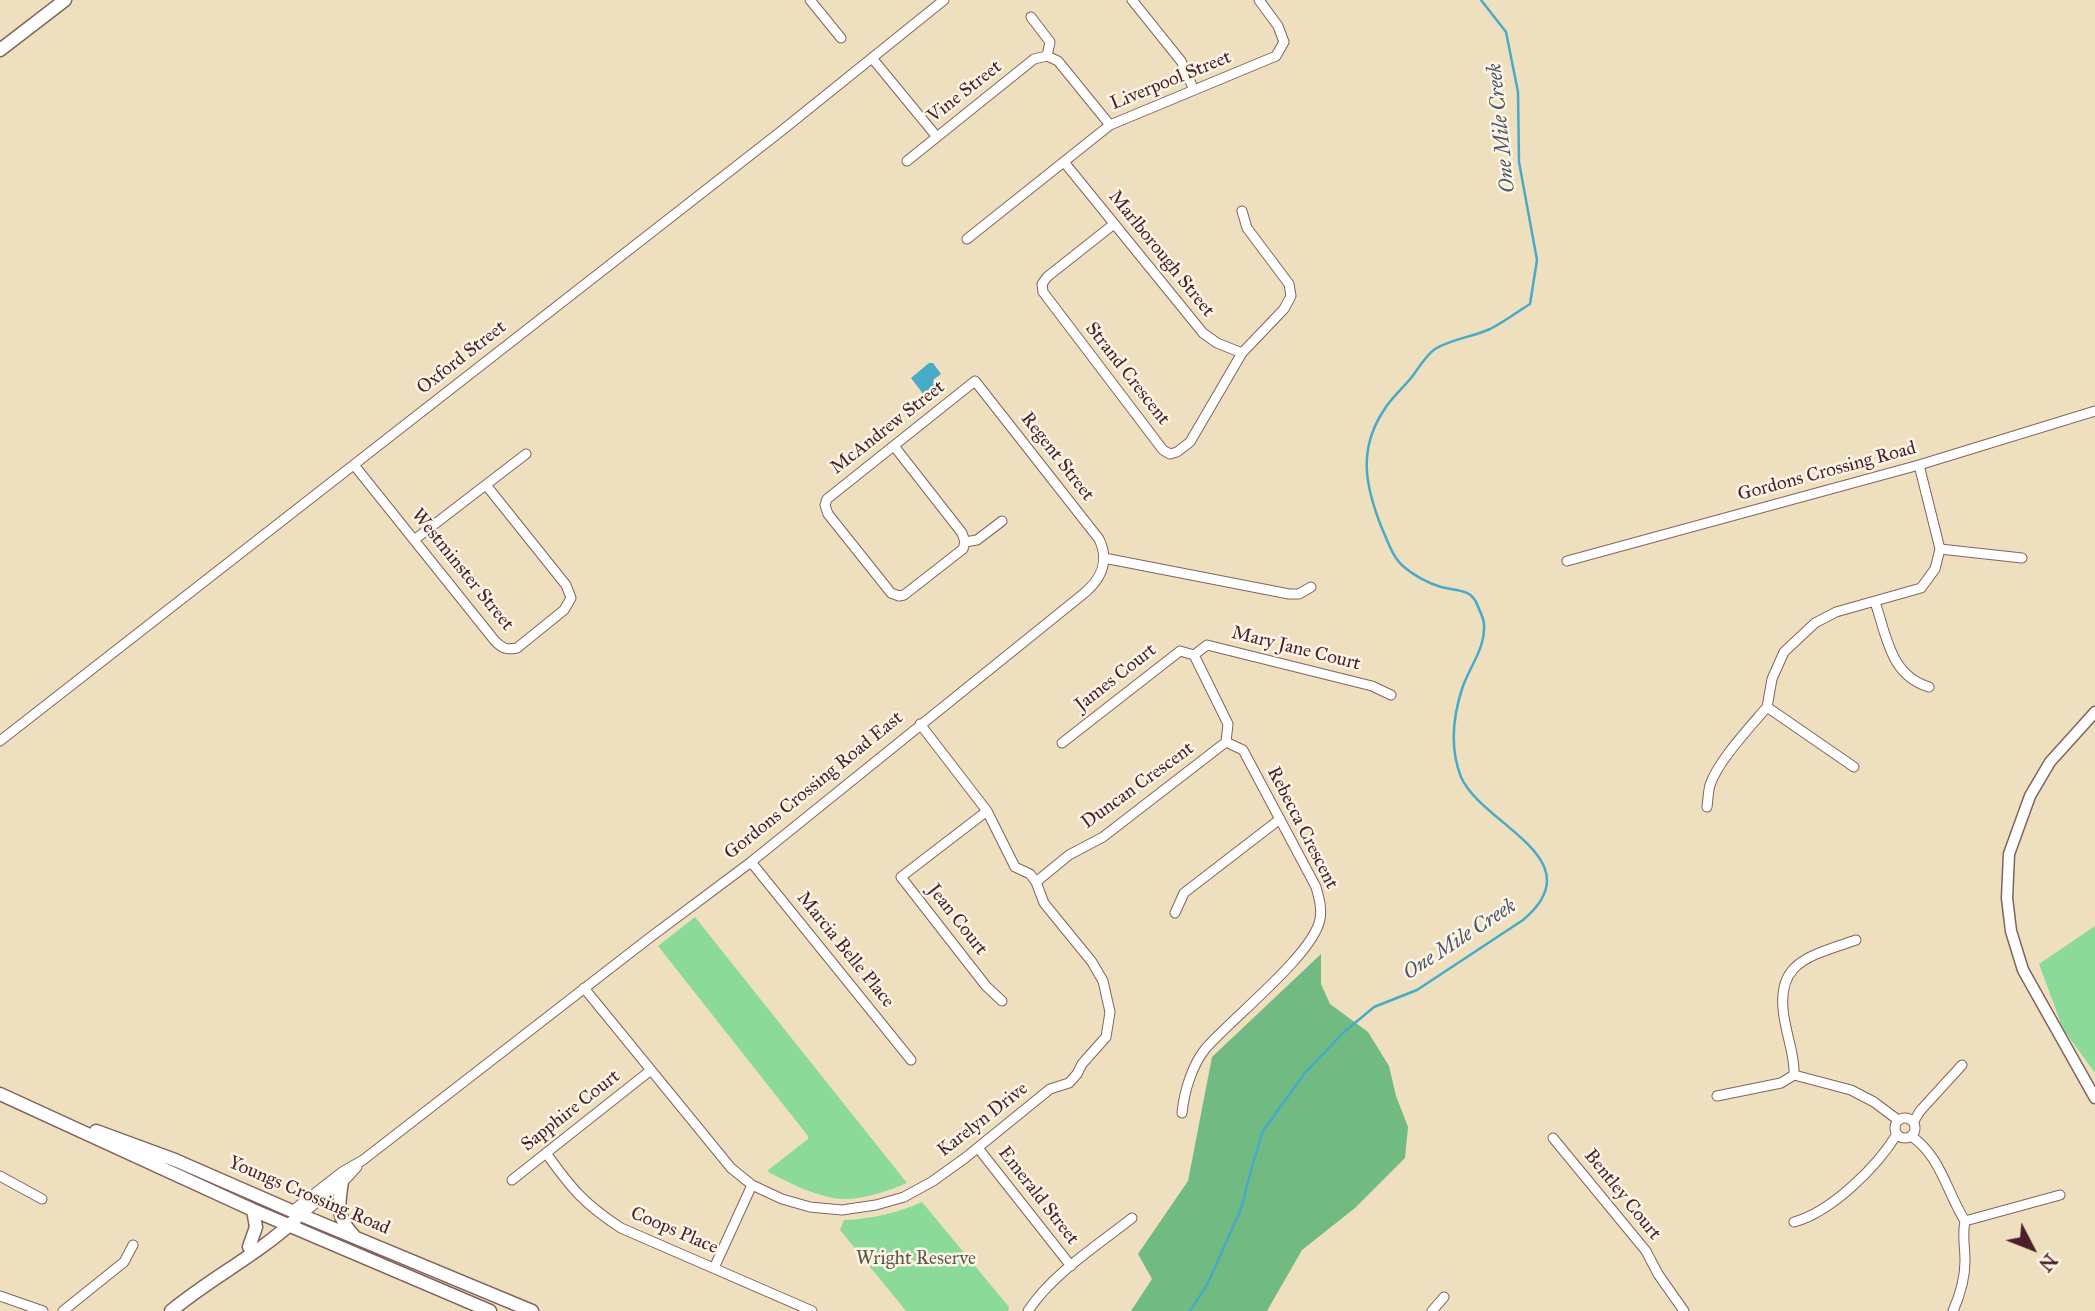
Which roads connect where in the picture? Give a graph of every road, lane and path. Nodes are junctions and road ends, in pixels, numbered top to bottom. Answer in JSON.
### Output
{"nodes":[{"id":1,"x":65,"y":0,"type":"edge"},
{"id":2,"x":810,"y":0,"type":"edge"},
{"id":3,"x":944,"y":0,"type":"edge"},
{"id":4,"x":1132,"y":0,"type":"edge"},
{"id":5,"x":1259,"y":0,"type":"edge"},
{"id":6,"x":1031,"y":17,"type":"dead end"},
{"id":7,"x":841,"y":38,"type":"dead end"},
{"id":8,"x":0,"y":50,"type":"edge"},
{"id":9,"x":1047,"y":56,"type":"junction"},
{"id":10,"x":872,"y":58,"type":"junction"},
{"id":11,"x":1194,"y":90,"type":"junction"},
{"id":12,"x":1110,"y":125,"type":"junction"},
{"id":13,"x":937,"y":136,"type":"junction"},
{"id":14,"x":907,"y":161,"type":"dead end"},
{"id":15,"x":1064,"y":162,"type":"junction"},
{"id":16,"x":1242,"y":211,"type":"dead end"},
{"id":17,"x":1114,"y":224,"type":"junction"},
{"id":18,"x":967,"y":239,"type":"dead end"},
{"id":19,"x":1242,"y":353,"type":"junction"},
{"id":20,"x":975,"y":381,"type":"joint"},
{"id":21,"x":2095,"y":411,"type":"edge"},
{"id":22,"x":894,"y":446,"type":"junction"},
{"id":23,"x":526,"y":454,"type":"dead end"},
{"id":24,"x":354,"y":465,"type":"junction"},
{"id":25,"x":1919,"y":465,"type":"junction"},
{"id":26,"x":486,"y":485,"type":"junction"},
{"id":27,"x":1002,"y":521,"type":"dead end"},
{"id":28,"x":414,"y":540,"type":"junction"},
{"id":29,"x":965,"y":542,"type":"junction"},
{"id":30,"x":1940,"y":549,"type":"junction"},
{"id":31,"x":1104,"y":558,"type":"junction"},
{"id":32,"x":2022,"y":558,"type":"dead end"},
{"id":33,"x":1567,"y":561,"type":"dead end"},
{"id":34,"x":1311,"y":587,"type":"dead end"},
{"id":35,"x":1875,"y":602,"type":"junction"},
{"id":36,"x":1195,"y":655,"type":"junction"},
{"id":37,"x":1929,"y":687,"type":"dead end"},
{"id":38,"x":1391,"y":695,"type":"dead end"},
{"id":39,"x":1767,"y":707,"type":"junction"},
{"id":40,"x":2095,"y":712,"type":"edge"},
{"id":41,"x":920,"y":724,"type":"junction"},
{"id":42,"x":0,"y":741,"type":"edge"},
{"id":43,"x":1062,"y":743,"type":"dead end"},
{"id":44,"x":1226,"y":743,"type":"junction"},
{"id":45,"x":1854,"y":767,"type":"dead end"},
{"id":46,"x":1707,"y":807,"type":"dead end"},
{"id":47,"x":987,"y":811,"type":"junction"},
{"id":48,"x":1280,"y":819,"type":"junction"},
{"id":49,"x":751,"y":862,"type":"junction"},
{"id":50,"x":1036,"y":882,"type":"junction"},
{"id":51,"x":1175,"y":913,"type":"dead end"},
{"id":52,"x":1856,"y":940,"type":"dead end"},
{"id":53,"x":584,"y":988,"type":"junction"},
{"id":54,"x":1002,"y":1001,"type":"dead end"},
{"id":55,"x":911,"y":1060,"type":"dead end"},
{"id":56,"x":1962,"y":1065,"type":"dead end"},
{"id":57,"x":651,"y":1070,"type":"junction"},
{"id":58,"x":1794,"y":1075,"type":"junction"},
{"id":59,"x":0,"y":1094,"type":"edge"},
{"id":60,"x":1717,"y":1096,"type":"dead end"},
{"id":61,"x":2095,"y":1098,"type":"edge"},
{"id":62,"x":1182,"y":1113,"type":"dead end"},
{"id":63,"x":1898,"y":1120,"type":"junction"},
{"id":64,"x":1914,"y":1121,"type":"junction"},
{"id":65,"x":69,"y":1124,"type":"junction"},
{"id":66,"x":1897,"y":1134,"type":"junction"},
{"id":67,"x":1911,"y":1136,"type":"junction"},
{"id":68,"x":1553,"y":1138,"type":"dead end"},
{"id":69,"x":978,"y":1148,"type":"junction"},
{"id":70,"x":546,"y":1153,"type":"junction"},
{"id":71,"x":363,"y":1160,"type":"junction"},
{"id":72,"x":0,"y":1176,"type":"edge"},
{"id":73,"x":512,"y":1180,"type":"dead end"},
{"id":74,"x":342,"y":1182,"type":"junction"},
{"id":75,"x":752,"y":1185,"type":"junction"},
{"id":76,"x":2060,"y":1195,"type":"dead end"},
{"id":77,"x":42,"y":1199,"type":"dead end"},
{"id":78,"x":253,"y":1210,"type":"junction"},
{"id":79,"x":296,"y":1213,"type":"junction"},
{"id":80,"x":1132,"y":1218,"type":"dead end"},
{"id":81,"x":1965,"y":1221,"type":"junction"},
{"id":82,"x":1794,"y":1222,"type":"dead end"},
{"id":83,"x":285,"y":1223,"type":"junction"},
{"id":84,"x":355,"y":1237,"type":"junction"},
{"id":85,"x":133,"y":1245,"type":"dead end"},
{"id":86,"x":249,"y":1247,"type":"junction"},
{"id":87,"x":1070,"y":1266,"type":"junction"},
{"id":88,"x":714,"y":1268,"type":"junction"},
{"id":89,"x":209,"y":1282,"type":"junction"},
{"id":90,"x":0,"y":1296,"type":"edge"},
{"id":91,"x":1444,"y":1297,"type":"dead end"},
{"id":92,"x":43,"y":1311,"type":"edge"},
{"id":93,"x":63,"y":1311,"type":"edge"},
{"id":94,"x":171,"y":1311,"type":"edge"},
{"id":95,"x":490,"y":1311,"type":"edge"},
{"id":96,"x":532,"y":1311,"type":"edge"},
{"id":97,"x":812,"y":1311,"type":"edge"},
{"id":98,"x":1028,"y":1311,"type":"edge"},
{"id":99,"x":1432,"y":1311,"type":"edge"},
{"id":100,"x":1684,"y":1311,"type":"edge"},
{"id":101,"x":1953,"y":1311,"type":"edge"}],
"edges":[{"from":1,"to":8,"type":"main road"},
{"from":2,"to":7,"type":"street"},
{"from":3,"to":10,"type":"street","name":"Oxford Street"},
{"from":4,"to":11,"type":"street"},
{"from":5,"to":11,"type":"street","name":"Liverpool Street"},
{"from":6,"to":9,"type":"street"},
{"from":9,"to":12,"type":"street"},
{"from":9,"to":13,"type":"street","name":"Vine Street"},
{"from":10,"to":13,"type":"street"},
{"from":10,"to":24,"type":"street","name":"Oxford Street"},
{"from":11,"to":12,"type":"street","name":"Liverpool Street"},
{"from":12,"to":15,"type":"street","name":"Liverpool Street"},
{"from":13,"to":14,"type":"street","name":"Vine Street"},
{"from":15,"to":17,"type":"street","name":"Marlborough Street"},
{"from":15,"to":18,"type":"street","name":"Liverpool Street"},
{"from":16,"to":19,"type":"street"},
{"from":17,"to":19,"type":"street","name":"Marlborough Street"},
{"from":17,"to":19,"type":"street","name":"Strand Crescent"},
{"from":20,"to":22,"type":"street","name":"McAndrew Street"},
{"from":20,"to":31,"type":"street","name":"Regent Street"},
{"from":21,"to":25,"type":"street","name":"Gordons Crossing Road"},
{"from":22,"to":29,"type":"street"},
{"from":22,"to":29,"type":"street","name":"McAndrew Street"},
{"from":23,"to":26,"type":"street"},
{"from":24,"to":28,"type":"street","name":"Westminster Street"},
{"from":24,"to":42,"type":"street","name":"Oxford Street"},
{"from":25,"to":30,"type":"street"},
{"from":25,"to":33,"type":"street","name":"Gordons Crossing Road"},
{"from":26,"to":28,"type":"street"},
{"from":26,"to":28,"type":"street","name":"Westminster Street"},
{"from":27,"to":29,"type":"street"},
{"from":30,"to":32,"type":"street"},
{"from":30,"to":35,"type":"street"},
{"from":31,"to":34,"type":"street"},
{"from":31,"to":41,"type":"street","name":"Gordons Crossing Road East"},
{"from":35,"to":37,"type":"street"},
{"from":35,"to":39,"type":"street"},
{"from":36,"to":38,"type":"street","name":"Mary Jane Court"},
{"from":36,"to":43,"type":"street","name":"James Court"},
{"from":36,"to":44,"type":"street"},
{"from":39,"to":45,"type":"street"},
{"from":39,"to":46,"type":"street"},
{"from":40,"to":61,"type":"street"},
{"from":41,"to":47,"type":"street","name":"Karelyn Drive"},
{"from":41,"to":49,"type":"street","name":"Gordons Crossing Road East"},
{"from":44,"to":48,"type":"street","name":"Rebecca Crescent"},
{"from":44,"to":50,"type":"street","name":"Duncan Crescent"},
{"from":47,"to":50,"type":"street","name":"Karelyn Drive"},
{"from":47,"to":54,"type":"street","name":"Jean Court"},
{"from":48,"to":51,"type":"street"},
{"from":48,"to":62,"type":"street","name":"Rebecca Crescent"},
{"from":49,"to":53,"type":"street","name":"Gordons Crossing Road East"},
{"from":49,"to":55,"type":"street","name":"Marcia Belle Place"},
{"from":50,"to":69,"type":"street","name":"Karelyn Drive"},
{"from":52,"to":58,"type":"street"},
{"from":53,"to":57,"type":"street","name":"Karelyn Drive"},
{"from":53,"to":71,"type":"street","name":"Gordons Crossing Road East"},
{"from":56,"to":64,"type":"street"},
{"from":57,"to":70,"type":"street","name":"Sapphire Court"},
{"from":57,"to":75,"type":"street","name":"Karelyn Drive"},
{"from":58,"to":60,"type":"street"},
{"from":58,"to":63,"type":"street"},
{"from":59,"to":65,"type":"main road","name":"Youngs Crossing Road"},
{"from":63,"to":64,"type":"street"},
{"from":63,"to":66,"type":"street"},
{"from":64,"to":67,"type":"street"},
{"from":65,"to":78,"type":"main road","name":"Youngs Crossing Road"},
{"from":65,"to":79,"type":"main road","name":"Youngs Crossing Road"},
{"from":66,"to":67,"type":"street"},
{"from":66,"to":82,"type":"street"},
{"from":67,"to":81,"type":"street"},
{"from":68,"to":100,"type":"street","name":"Bentley Court"},
{"from":69,"to":75,"type":"street","name":"Karelyn Drive"},
{"from":69,"to":87,"type":"street","name":"Emerald Street"},
{"from":70,"to":73,"type":"street","name":"Sapphire Court"},
{"from":70,"to":88,"type":"street","name":"Coops Place"},
{"from":71,"to":74,"type":"street","name":"Gordons Crossing Road East"},
{"from":71,"to":79,"type":"street","name":"Gordons Crossing Road East"},
{"from":72,"to":77,"type":"street"},
{"from":74,"to":79,"type":"street","name":"Gordons Crossing Road East"},
{"from":74,"to":84,"type":"main road"},
{"from":75,"to":88,"type":"street"},
{"from":76,"to":81,"type":"street"},
{"from":78,"to":83,"type":"main road","name":"Youngs Crossing Road"},
{"from":78,"to":86,"type":"main road"},
{"from":79,"to":83,"type":"main road"},
{"from":79,"to":84,"type":"main road","name":"Youngs Crossing Road"},
{"from":80,"to":87,"type":"street"},
{"from":81,"to":101,"type":"street"},
{"from":83,"to":86,"type":"main road"},
{"from":83,"to":89,"type":"main road"},
{"from":83,"to":95,"type":"main road","name":"Youngs Crossing Road"},
{"from":84,"to":96,"type":"main road","name":"Youngs Crossing Road"},
{"from":85,"to":93,"type":"street"},
{"from":86,"to":89,"type":"main road"},
{"from":87,"to":98,"type":"street"},
{"from":88,"to":97,"type":"street","name":"Coops Place"},
{"from":89,"to":94,"type":"main road"},
{"from":90,"to":92,"type":"street"},
{"from":91,"to":99,"type":"street"}]}
